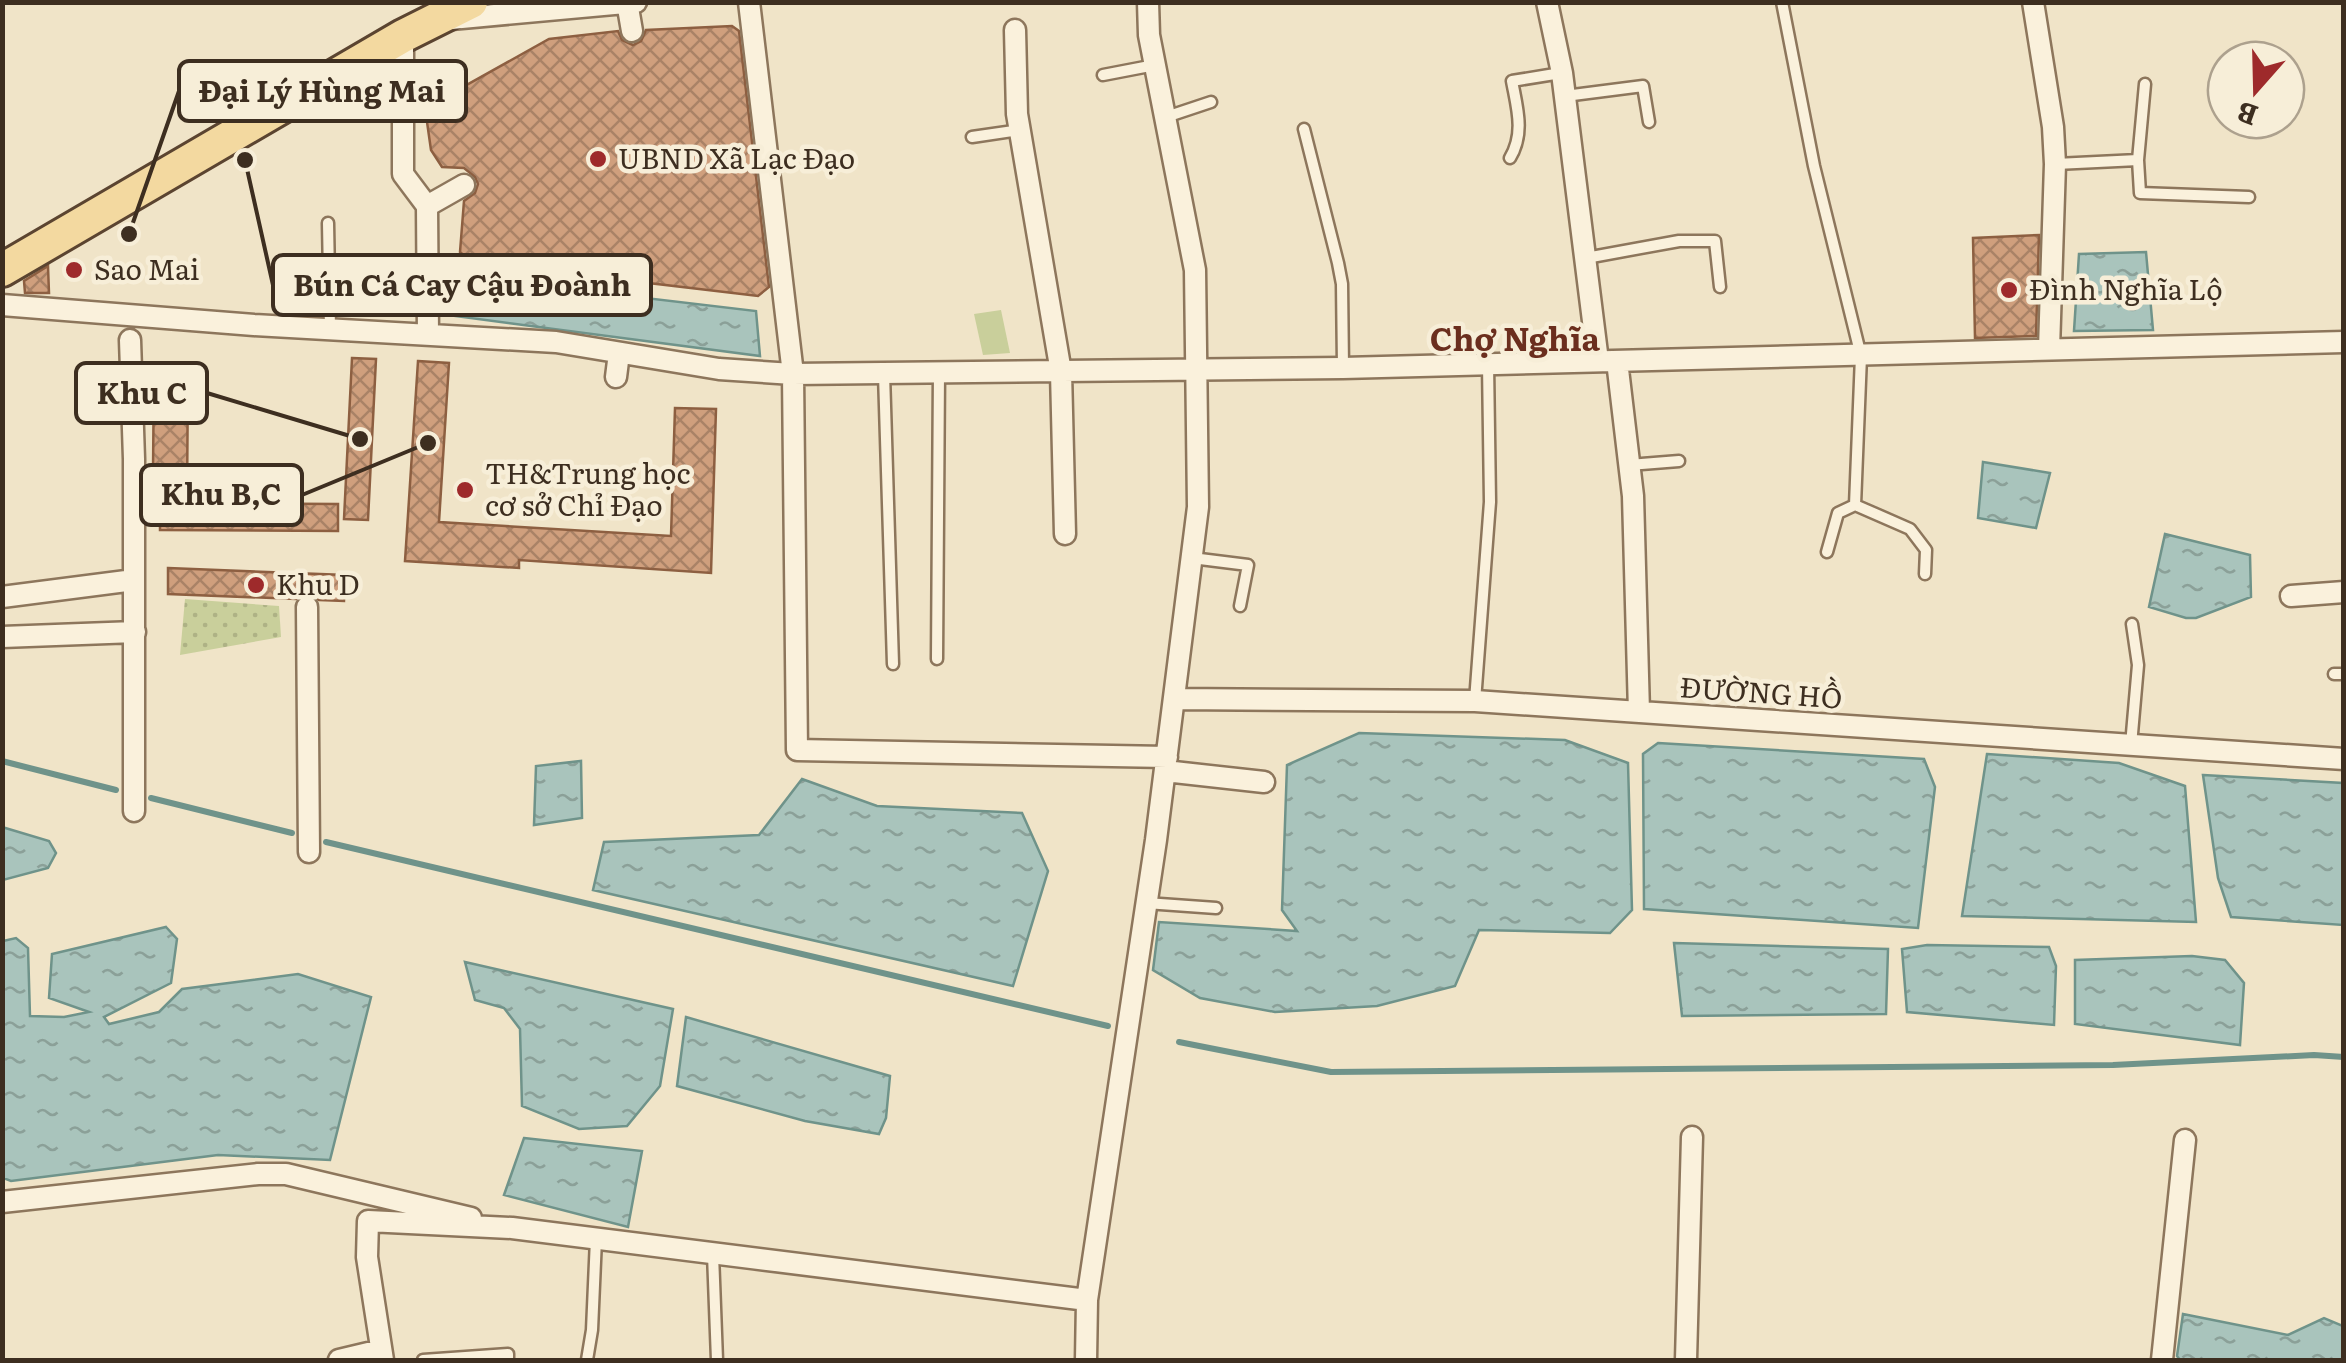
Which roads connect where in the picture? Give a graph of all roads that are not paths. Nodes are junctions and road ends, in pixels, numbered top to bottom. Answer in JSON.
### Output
{"nodes":[{"id":1,"x":471,"y":2,"type":"edge"},
{"id":2,"x":636,"y":2,"type":"edge"},
{"id":3,"x":749,"y":2,"type":"edge"},
{"id":4,"x":1148,"y":2,"type":"edge"},
{"id":5,"x":1547,"y":2,"type":"edge"},
{"id":6,"x":1782,"y":2,"type":"edge"},
{"id":7,"x":2033,"y":2,"type":"edge"},
{"id":8,"x":627,"y":3,"type":"edge"},
{"id":9,"x":440,"y":20,"type":"junction"},
{"id":10,"x":632,"y":30,"type":"dead end"},
{"id":11,"x":1015,"y":30,"type":"dead end"},
{"id":12,"x":403,"y":36,"type":"junction"},
{"id":13,"x":1154,"y":65,"type":"junction"},
{"id":14,"x":1562,"y":72,"type":"junction"},
{"id":15,"x":1103,"y":75,"type":"dead end"},
{"id":16,"x":2145,"y":84,"type":"dead end"},
{"id":17,"x":1565,"y":96,"type":"junction"},
{"id":18,"x":1211,"y":102,"type":"dead end"},
{"id":19,"x":1165,"y":118,"type":"junction"},
{"id":20,"x":1649,"y":122,"type":"dead end"},
{"id":21,"x":1304,"y":129,"type":"dead end"},
{"id":22,"x":1020,"y":130,"type":"junction"},
{"id":23,"x":972,"y":137,"type":"dead end"},
{"id":24,"x":1510,"y":158,"type":"dead end"},
{"id":25,"x":2138,"y":160,"type":"junction"},
{"id":26,"x":2054,"y":164,"type":"junction"},
{"id":27,"x":464,"y":186,"type":"dead end"},
{"id":28,"x":2249,"y":197,"type":"dead end"},
{"id":29,"x":427,"y":206,"type":"junction"},
{"id":30,"x":328,"y":222,"type":"dead end"},
{"id":31,"x":1586,"y":258,"type":"junction"},
{"id":32,"x":2,"y":270,"type":"edge"},
{"id":33,"x":1720,"y":286,"type":"dead end"},
{"id":34,"x":2,"y":305,"type":"edge"},
{"id":35,"x":330,"y":329,"type":"junction"},
{"id":36,"x":428,"y":334,"type":"junction"},
{"id":37,"x":130,"y":340,"type":"dead end"},
{"id":38,"x":2344,"y":342,"type":"edge"},
{"id":39,"x":2049,"y":350,"type":"junction"},
{"id":40,"x":619,"y":352,"type":"junction"},
{"id":41,"x":1861,"y":356,"type":"junction"},
{"id":42,"x":1607,"y":361,"type":"junction"},
{"id":43,"x":1488,"y":364,"type":"junction"},
{"id":44,"x":1342,"y":368,"type":"junction"},
{"id":45,"x":1199,"y":371,"type":"junction"},
{"id":46,"x":940,"y":372,"type":"junction"},
{"id":47,"x":1061,"y":372,"type":"junction"},
{"id":48,"x":884,"y":373,"type":"junction"},
{"id":49,"x":792,"y":374,"type":"junction"},
{"id":50,"x":616,"y":377,"type":"dead end"},
{"id":51,"x":1679,"y":462,"type":"dead end"},
{"id":52,"x":1630,"y":465,"type":"junction"},
{"id":53,"x":1855,"y":505,"type":"junction"},
{"id":54,"x":1065,"y":534,"type":"dead end"},
{"id":55,"x":1827,"y":552,"type":"dead end"},
{"id":56,"x":1192,"y":558,"type":"junction"},
{"id":57,"x":1925,"y":574,"type":"dead end"},
{"id":58,"x":134,"y":580,"type":"junction"},
{"id":59,"x":2344,"y":592,"type":"edge"},
{"id":60,"x":2290,"y":596,"type":"dead end"},
{"id":61,"x":2,"y":597,"type":"edge"},
{"id":62,"x":1240,"y":606,"type":"dead end"},
{"id":63,"x":307,"y":608,"type":"dead end"},
{"id":64,"x":2132,"y":624,"type":"dead end"},
{"id":65,"x":135,"y":632,"type":"junction"},
{"id":66,"x":2,"y":637,"type":"edge"},
{"id":67,"x":938,"y":659,"type":"dead end"},
{"id":68,"x":893,"y":664,"type":"dead end"},
{"id":69,"x":1174,"y":698,"type":"junction"},
{"id":70,"x":1475,"y":700,"type":"junction"},
{"id":71,"x":1639,"y":712,"type":"junction"},
{"id":72,"x":2131,"y":744,"type":"junction"},
{"id":73,"x":2344,"y":759,"type":"edge"},
{"id":74,"x":1166,"y":764,"type":"junction"},
{"id":75,"x":1264,"y":782,"type":"dead end"},
{"id":76,"x":134,"y":811,"type":"dead end"},
{"id":77,"x":309,"y":852,"type":"dead end"},
{"id":78,"x":1145,"y":903,"type":"junction"},
{"id":79,"x":1216,"y":908,"type":"dead end"},
{"id":80,"x":1692,"y":1137,"type":"dead end"},
{"id":81,"x":2186,"y":1140,"type":"dead end"},
{"id":82,"x":371,"y":1192,"type":"junction"},
{"id":83,"x":2,"y":1202,"type":"edge"},
{"id":84,"x":368,"y":1221,"type":"junction"},
{"id":85,"x":512,"y":1228,"type":"junction"},
{"id":86,"x":596,"y":1239,"type":"junction"},
{"id":87,"x":714,"y":1254,"type":"junction"},
{"id":88,"x":1087,"y":1300,"type":"junction"},
{"id":89,"x":382,"y":1355,"type":"edge"},
{"id":90,"x":339,"y":1360,"type":"edge"},
{"id":91,"x":423,"y":1360,"type":"edge"},
{"id":92,"x":508,"y":1360,"type":"edge"},
{"id":93,"x":587,"y":1360,"type":"edge"},
{"id":94,"x":717,"y":1360,"type":"edge"},
{"id":95,"x":1086,"y":1360,"type":"edge"},
{"id":96,"x":1686,"y":1360,"type":"edge"},
{"id":97,"x":2162,"y":1360,"type":"edge"}],
"edges":[{"from":1,"to":9,"type":"main road"},
{"from":2,"to":8,"type":"street"},
{"from":3,"to":49,"type":"street"},
{"from":4,"to":13,"type":"street"},
{"from":5,"to":14,"type":"street"},
{"from":6,"to":41,"type":"lane"},
{"from":7,"to":26,"type":"street"},
{"from":8,"to":9,"type":"street"},
{"from":8,"to":10,"type":"street"},
{"from":9,"to":12,"type":"main road"},
{"from":11,"to":22,"type":"street"},
{"from":12,"to":29,"type":"street"},
{"from":12,"to":32,"type":"main road"},
{"from":13,"to":15,"type":"lane"},
{"from":13,"to":19,"type":"street"},
{"from":14,"to":17,"type":"street"},
{"from":14,"to":24,"type":"lane"},
{"from":16,"to":25,"type":"lane"},
{"from":17,"to":20,"type":"lane"},
{"from":17,"to":31,"type":"street"},
{"from":18,"to":19,"type":"lane"},
{"from":19,"to":45,"type":"street"},
{"from":21,"to":44,"type":"lane"},
{"from":22,"to":23,"type":"lane"},
{"from":22,"to":47,"type":"street"},
{"from":25,"to":26,"type":"lane"},
{"from":25,"to":28,"type":"lane"},
{"from":26,"to":39,"type":"street"},
{"from":27,"to":29,"type":"street"},
{"from":29,"to":36,"type":"street"},
{"from":30,"to":35,"type":"lane"},
{"from":31,"to":33,"type":"lane"},
{"from":31,"to":42,"type":"street"},
{"from":34,"to":35,"type":"street"},
{"from":35,"to":36,"type":"street"},
{"from":36,"to":40,"type":"street"},
{"from":37,"to":58,"type":"street"},
{"from":38,"to":39,"type":"street"},
{"from":39,"to":41,"type":"street"},
{"from":40,"to":49,"type":"street"},
{"from":40,"to":50,"type":"street"},
{"from":41,"to":42,"type":"street"},
{"from":41,"to":53,"type":"lane"},
{"from":42,"to":43,"type":"street"},
{"from":42,"to":52,"type":"street"},
{"from":43,"to":44,"type":"street"},
{"from":43,"to":70,"type":"lane"},
{"from":44,"to":45,"type":"street"},
{"from":45,"to":47,"type":"street"},
{"from":45,"to":56,"type":"street"},
{"from":46,"to":47,"type":"street"},
{"from":46,"to":48,"type":"street"},
{"from":46,"to":67,"type":"lane"},
{"from":47,"to":54,"type":"street"},
{"from":48,"to":49,"type":"street"},
{"from":48,"to":68,"type":"lane"},
{"from":49,"to":74,"type":"street"},
{"from":51,"to":52,"type":"lane"},
{"from":52,"to":71,"type":"street"},
{"from":53,"to":55,"type":"lane"},
{"from":53,"to":57,"type":"lane"},
{"from":56,"to":62,"type":"lane"},
{"from":56,"to":69,"type":"street"},
{"from":58,"to":61,"type":"street"},
{"from":58,"to":65,"type":"street"},
{"from":59,"to":60,"type":"street"},
{"from":63,"to":77,"type":"street"},
{"from":64,"to":72,"type":"lane"},
{"from":65,"to":66,"type":"street"},
{"from":65,"to":76,"type":"street"},
{"from":69,"to":70,"type":"street","name":"ĐƯỜNG HỒ"},
{"from":69,"to":74,"type":"street"},
{"from":70,"to":71,"type":"street","name":"ĐƯỜNG HỒ"},
{"from":71,"to":72,"type":"street","name":"ĐƯỜNG HỒ"},
{"from":72,"to":73,"type":"street","name":"ĐƯỜNG HỒ"},
{"from":74,"to":75,"type":"street"},
{"from":74,"to":78,"type":"street"},
{"from":78,"to":79,"type":"lane"},
{"from":78,"to":88,"type":"street"},
{"from":80,"to":96,"type":"street"},
{"from":81,"to":97,"type":"street"},
{"from":82,"to":83,"type":"street"},
{"from":82,"to":84,"type":"street"},
{"from":82,"to":85,"type":"street"},
{"from":84,"to":85,"type":"street"},
{"from":84,"to":89,"type":"street"},
{"from":85,"to":86,"type":"street"},
{"from":86,"to":87,"type":"street"},
{"from":86,"to":93,"type":"lane"},
{"from":87,"to":88,"type":"street"},
{"from":87,"to":94,"type":"lane"},
{"from":88,"to":95,"type":"street"},
{"from":89,"to":90,"type":"street"},
{"from":91,"to":92,"type":"lane"}]}
